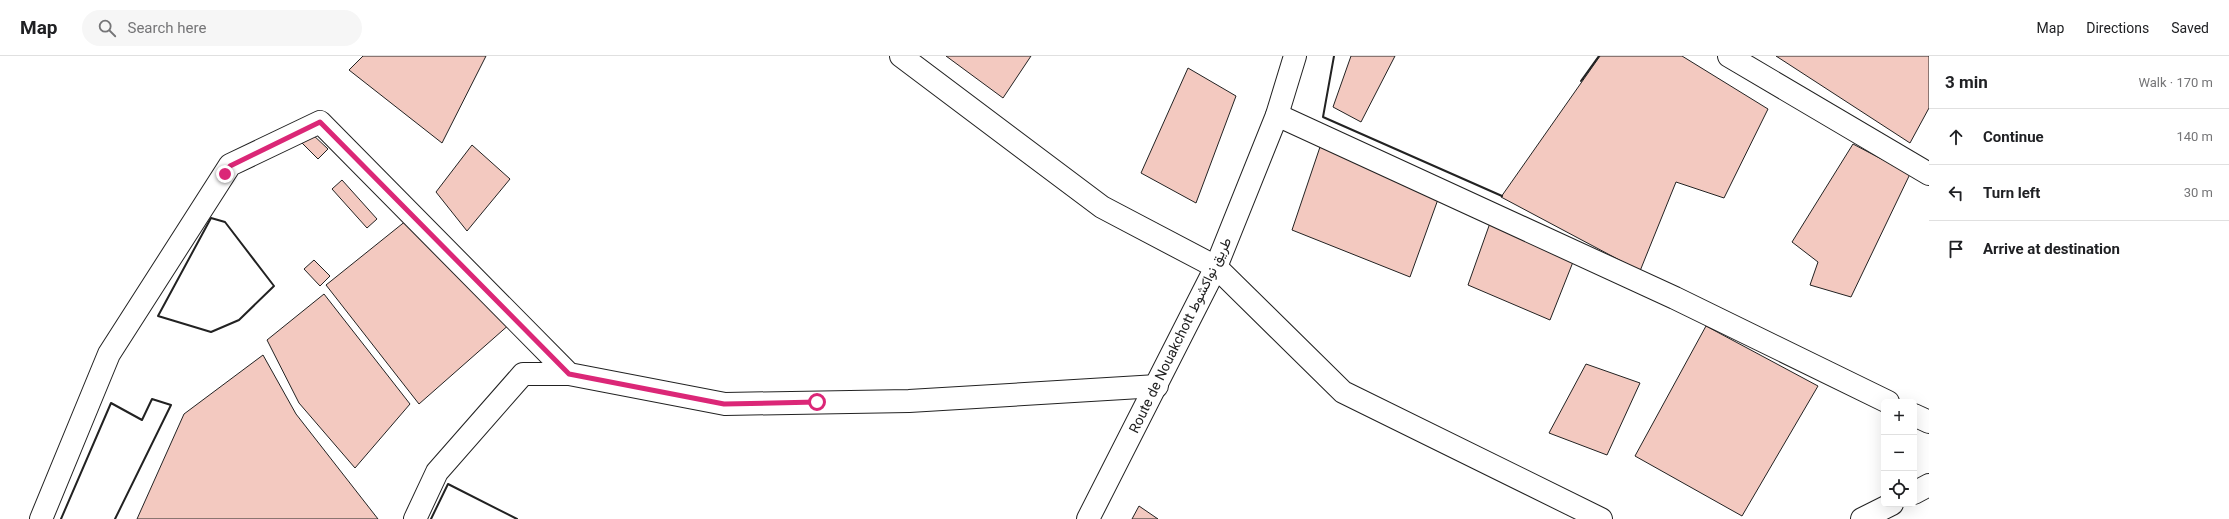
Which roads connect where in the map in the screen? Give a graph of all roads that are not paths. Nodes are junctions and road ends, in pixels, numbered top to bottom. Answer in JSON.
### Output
{"nodes":[{"id":1,"x":901,"y":56,"type":"edge"},
{"id":2,"x":1295,"y":56,"type":"edge"},
{"id":3,"x":1729,"y":56,"type":"edge"},
{"id":4,"x":1277,"y":115,"type":"junction"},
{"id":5,"x":1929,"y":174,"type":"edge"},
{"id":6,"x":1216,"y":267,"type":"junction"},
{"id":7,"x":569,"y":374,"type":"junction"},
{"id":8,"x":1157,"y":386,"type":"junction"},
{"id":9,"x":1882,"y":399,"type":"edge"},
{"id":10,"x":1917,"y":416,"type":"edge"},
{"id":11,"x":1929,"y":422,"type":"edge"},
{"id":12,"x":1929,"y":485,"type":"edge"},
{"id":13,"x":1917,"y":491,"type":"edge"},
{"id":14,"x":1886,"y":507,"type":"edge"},
{"id":15,"x":41,"y":519,"type":"edge"},
{"id":16,"x":415,"y":519,"type":"edge"},
{"id":17,"x":1088,"y":519,"type":"edge"},
{"id":18,"x":1601,"y":519,"type":"edge"},
{"id":19,"x":1862,"y":519,"type":"edge"}],
"edges":[{"from":1,"to":6,"type":"main road"},
{"from":2,"to":4,"type":"main road","name":"Route de Nouakchott طريق نواكشوط"},
{"from":3,"to":5,"type":"main road"},
{"from":4,"to":6,"type":"main road","name":"Route de Nouakchott طريق نواكشوط"},
{"from":4,"to":9,"type":"main road"},
{"from":6,"to":8,"type":"main road","name":"Route de Nouakchott طريق نواكشوط"},
{"from":6,"to":18,"type":"main road"},
{"from":7,"to":8,"type":"main road"},
{"from":7,"to":15,"type":"main road"},
{"from":7,"to":16,"type":"main road"},
{"from":8,"to":17,"type":"main road","name":"Route de Nouakchott طريق نواكشوط"},
{"from":10,"to":11,"type":"main road"},
{"from":12,"to":13,"type":"main road"},
{"from":14,"to":19,"type":"main road"}]}
